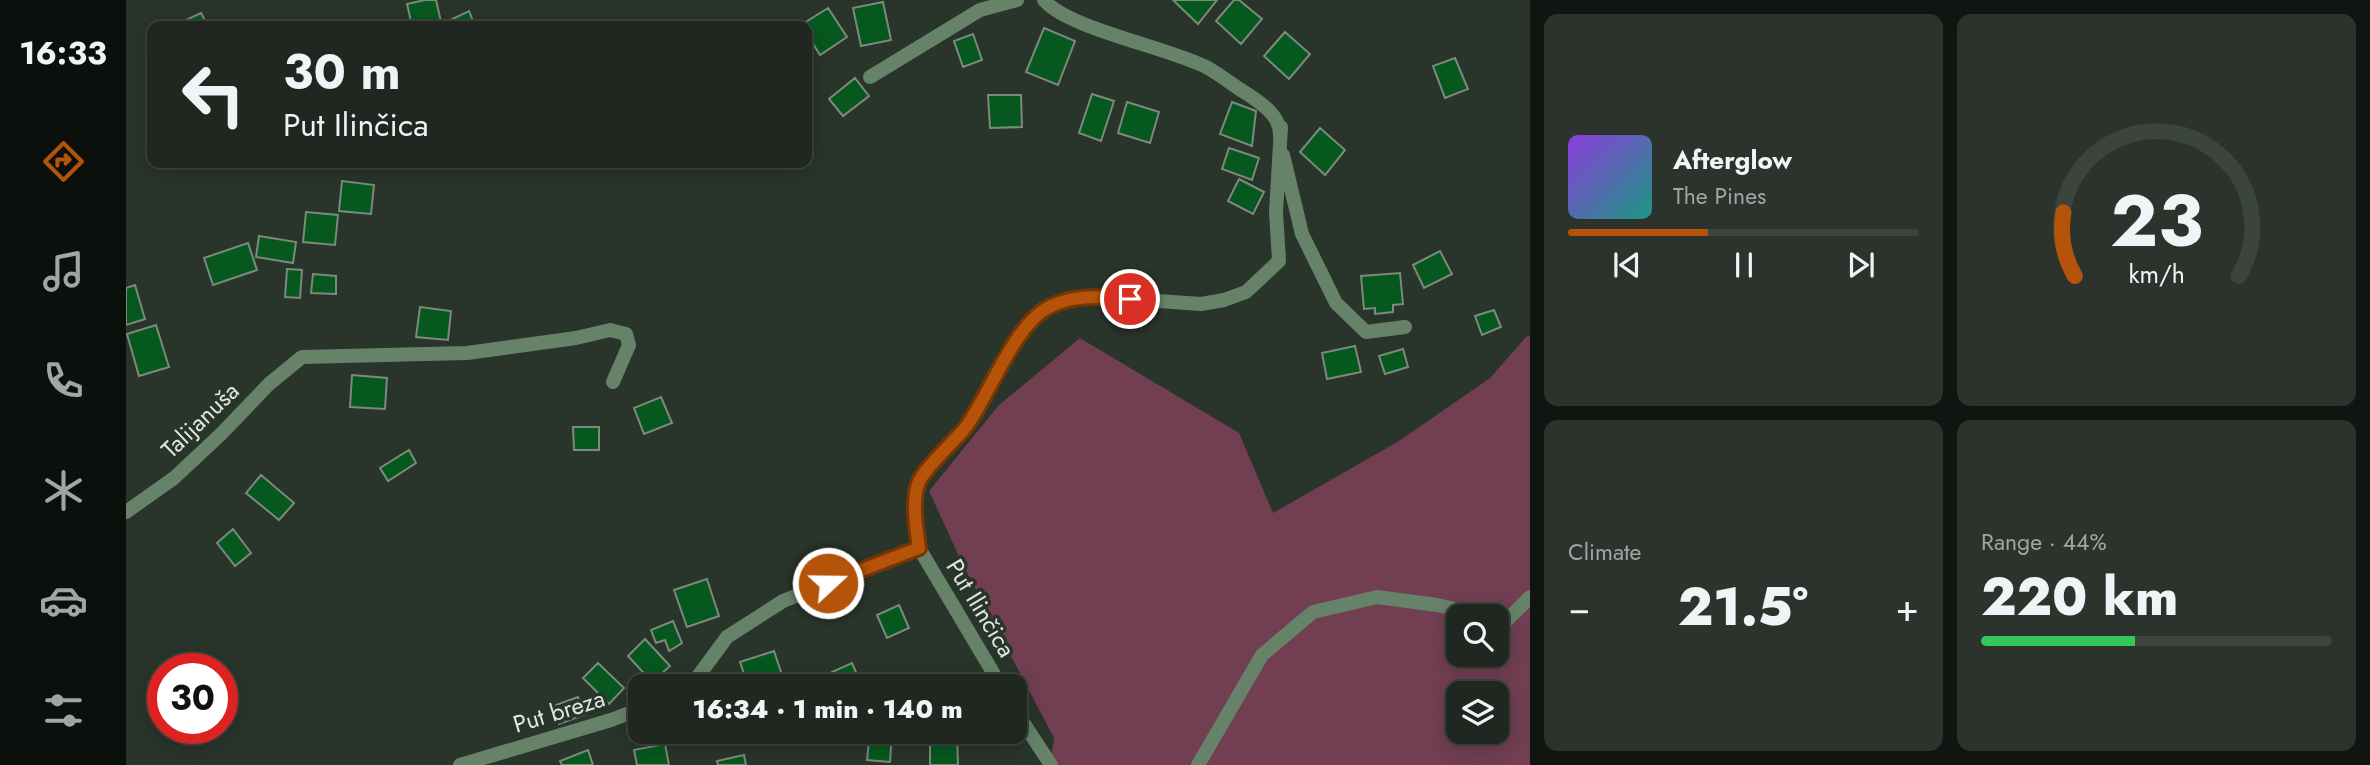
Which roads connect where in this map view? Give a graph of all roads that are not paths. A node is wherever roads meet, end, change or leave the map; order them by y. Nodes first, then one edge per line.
1 (1017, 0) edge
2 (1044, 0) edge
3 (870, 77) dead end
4 (1281, 127) junction
5 (1405, 327) dead end
6 (613, 382) dead end
7 (126, 512) edge
8 (919, 548) junction
9 (1530, 597) edge
10 (1446, 608) edge
11 (1509, 618) edge
12 (700, 674) edge
13 (994, 674) edge
14 (628, 714) edge
15 (1027, 738) edge
16 (493, 760) edge
17 (460, 765) edge
18 (1051, 765) edge
19 (1198, 765) edge

1 - 3 street
2 - 4 street
4 - 5 street
4 - 8 street, Put Ilinčica
6 - 7 street, Talijanuša
8 - 12 street
8 - 13 street, Put Ilinčica
9 - 11 street
10 - 19 street
14 - 16 street, Put breza
15 - 18 street
16 - 17 street, Put breza

